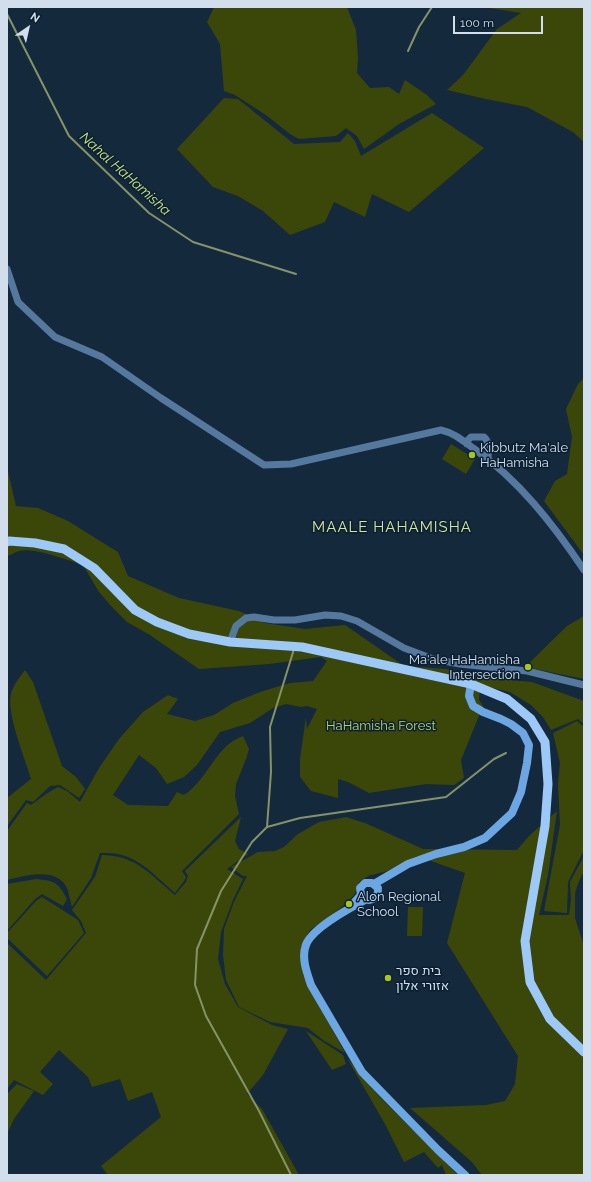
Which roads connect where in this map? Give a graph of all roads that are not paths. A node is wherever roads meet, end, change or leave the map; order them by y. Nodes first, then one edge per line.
1 (7, 269) edge
2 (467, 444) junction
3 (488, 458) junction
4 (7, 542) edge
5 (584, 570) edge
6 (230, 642) junction
7 (471, 684) junction
8 (584, 685) edge
9 (388, 875) junction
10 (374, 884) junction
11 (378, 891) junction
12 (363, 897) junction
13 (584, 1052) edge
14 (466, 1175) edge

1 - 2 street
2 - 3 street
2 - 3 street
3 - 5 street
4 - 6 main road
6 - 7 main road
6 - 8 street
7 - 9 main road
7 - 13 main road
9 - 10 main road
9 - 11 main road
10 - 11 main road
10 - 12 main road
11 - 12 main road
12 - 14 main road

